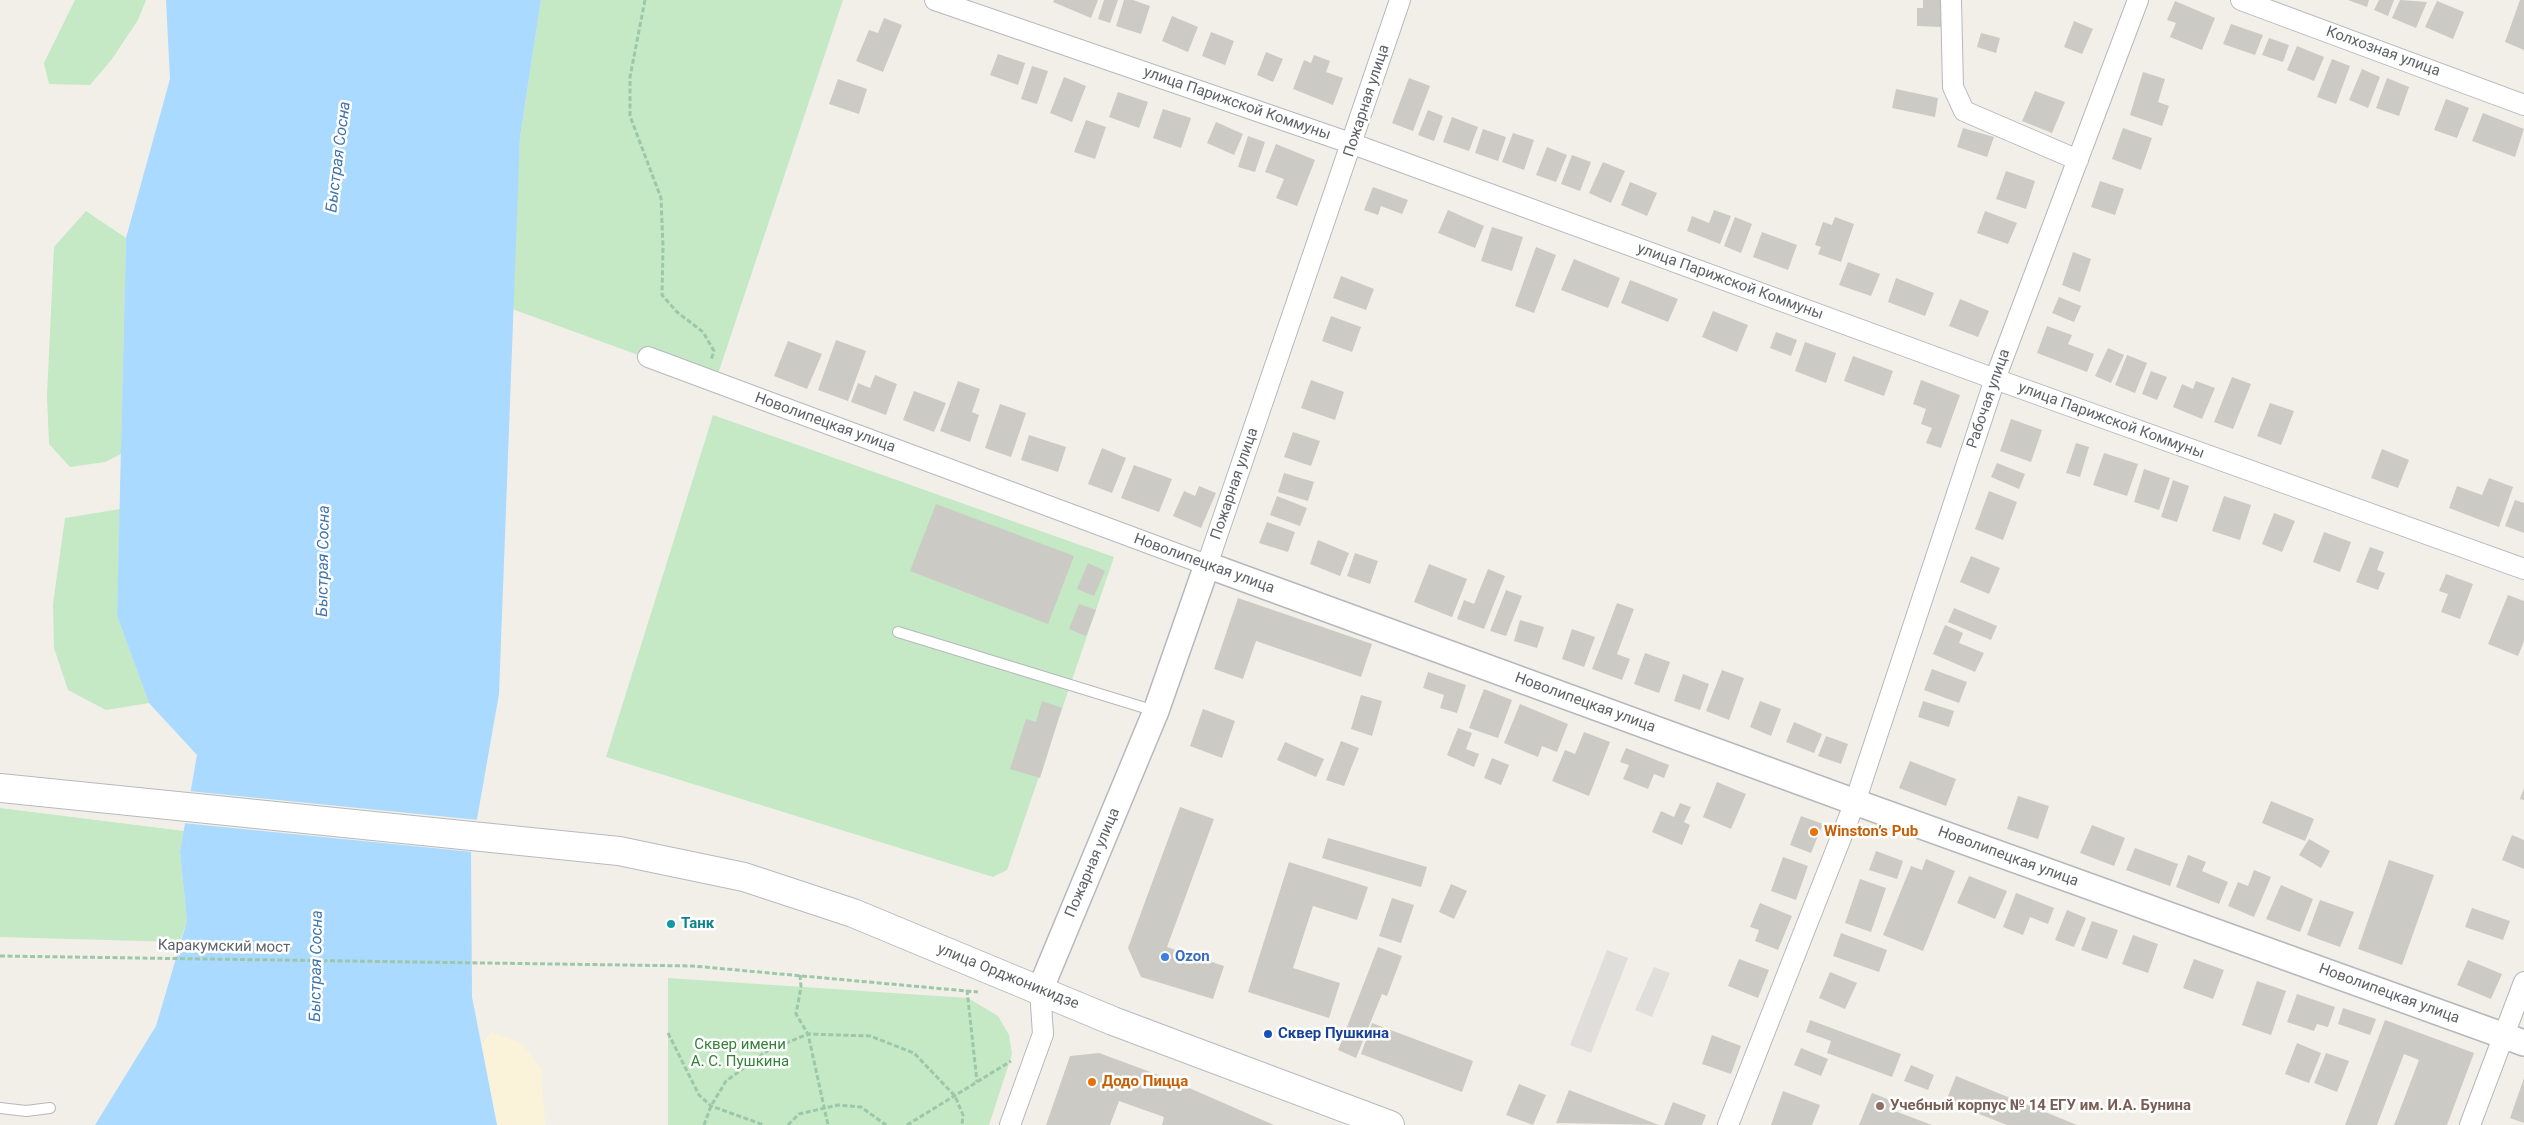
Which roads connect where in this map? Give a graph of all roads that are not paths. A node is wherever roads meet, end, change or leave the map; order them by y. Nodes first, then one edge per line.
1 (935, 0) edge
2 (1400, 0) edge
3 (1951, 0) edge
4 (2138, 0) edge
5 (2241, 0) edge
6 (2524, 105) edge
7 (1353, 144) junction
8 (2078, 160) junction
9 (648, 357) dead end
10 (1995, 379) junction
11 (1207, 565) junction
12 (2524, 569) edge
13 (898, 632) dead end
14 (1156, 712) junction
15 (0, 788) edge
16 (1855, 802) junction
17 (2524, 982) edge
18 (1040, 990) junction
19 (2514, 1039) edge
20 (0, 1108) edge
21 (50, 1108) dead end
22 (1010, 1125) edge
23 (1390, 1125) edge
24 (1728, 1125) edge
25 (2470, 1125) edge

1 - 7 street, улица Парижской Коммуны
2 - 7 street, Пожарная улица
3 - 8 street
4 - 8 street, Рабочая улица
5 - 6 street, Колхозная улица
7 - 10 street, улица Парижской Коммуны
7 - 11 street, Пожарная улица
8 - 10 street, Рабочая улица
9 - 11 street, Новолипецкая улица
10 - 12 street, улица Парижской Коммуны
10 - 16 street, Рабочая улица
11 - 14 street, Пожарная улица
11 - 16 street, Новолипецкая улица
13 - 14 lane
14 - 18 street, Пожарная улица
15 - 18 main road, улица Орджоникидзе
16 - 19 street, Новолипецкая улица
16 - 24 street, Рабочая улица
17 - 19 street
18 - 22 street
18 - 23 main road, улица Орджоникидзе
19 - 25 street
20 - 21 lane

